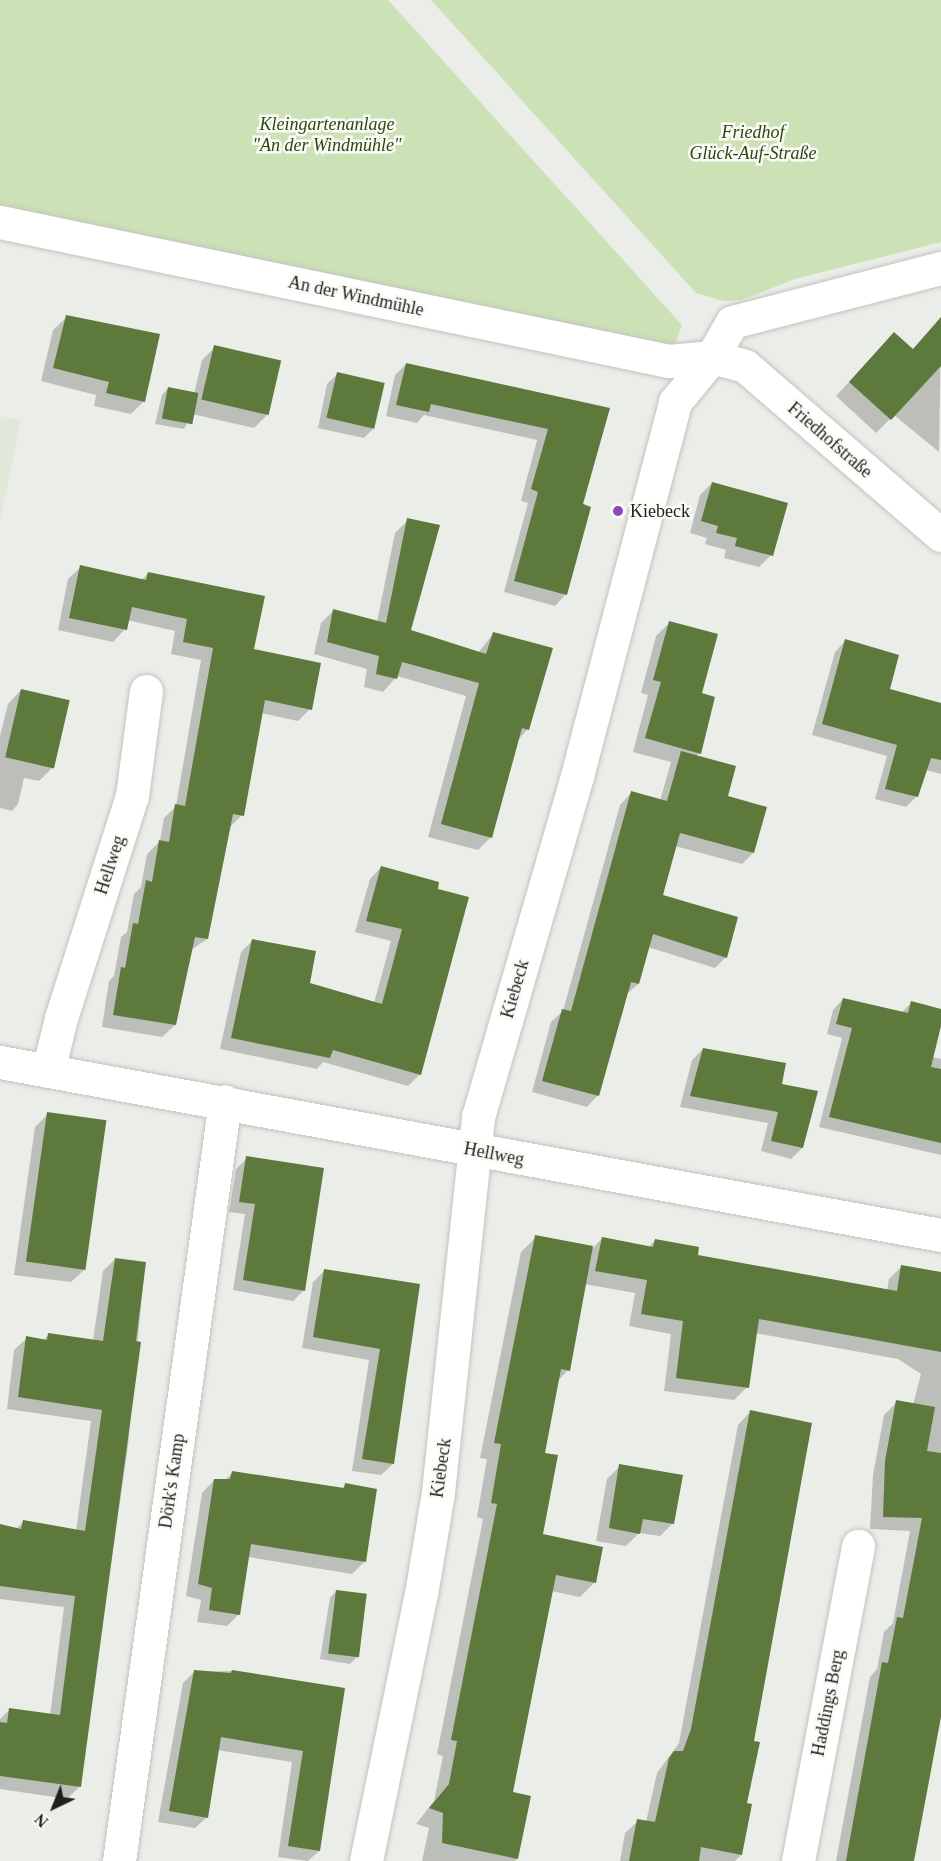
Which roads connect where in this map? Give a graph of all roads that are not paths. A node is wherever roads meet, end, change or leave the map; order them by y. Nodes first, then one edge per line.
1 (0, 222) edge
2 (941, 268) edge
3 (712, 357) junction
4 (941, 535) edge
5 (146, 691) dead end
6 (0, 1062) edge
7 (48, 1071) junction
8 (225, 1101) junction
9 (474, 1150) junction
10 (941, 1235) edge
11 (858, 1546) dead end
12 (119, 1861) edge
13 (366, 1861) edge
14 (798, 1861) edge

1 - 3 street, An der Windmühle
2 - 3 street, Kiebeck
3 - 4 street, Friedhofstraße
3 - 9 street, Kiebeck
5 - 7 street, Hellweg
6 - 7 street, Hellweg
7 - 8 street, Hellweg
8 - 9 street, Hellweg
8 - 12 street, Dörk's Kamp
9 - 10 street, Hellweg
9 - 13 street, Kiebeck
11 - 14 street, Haddings Berg

